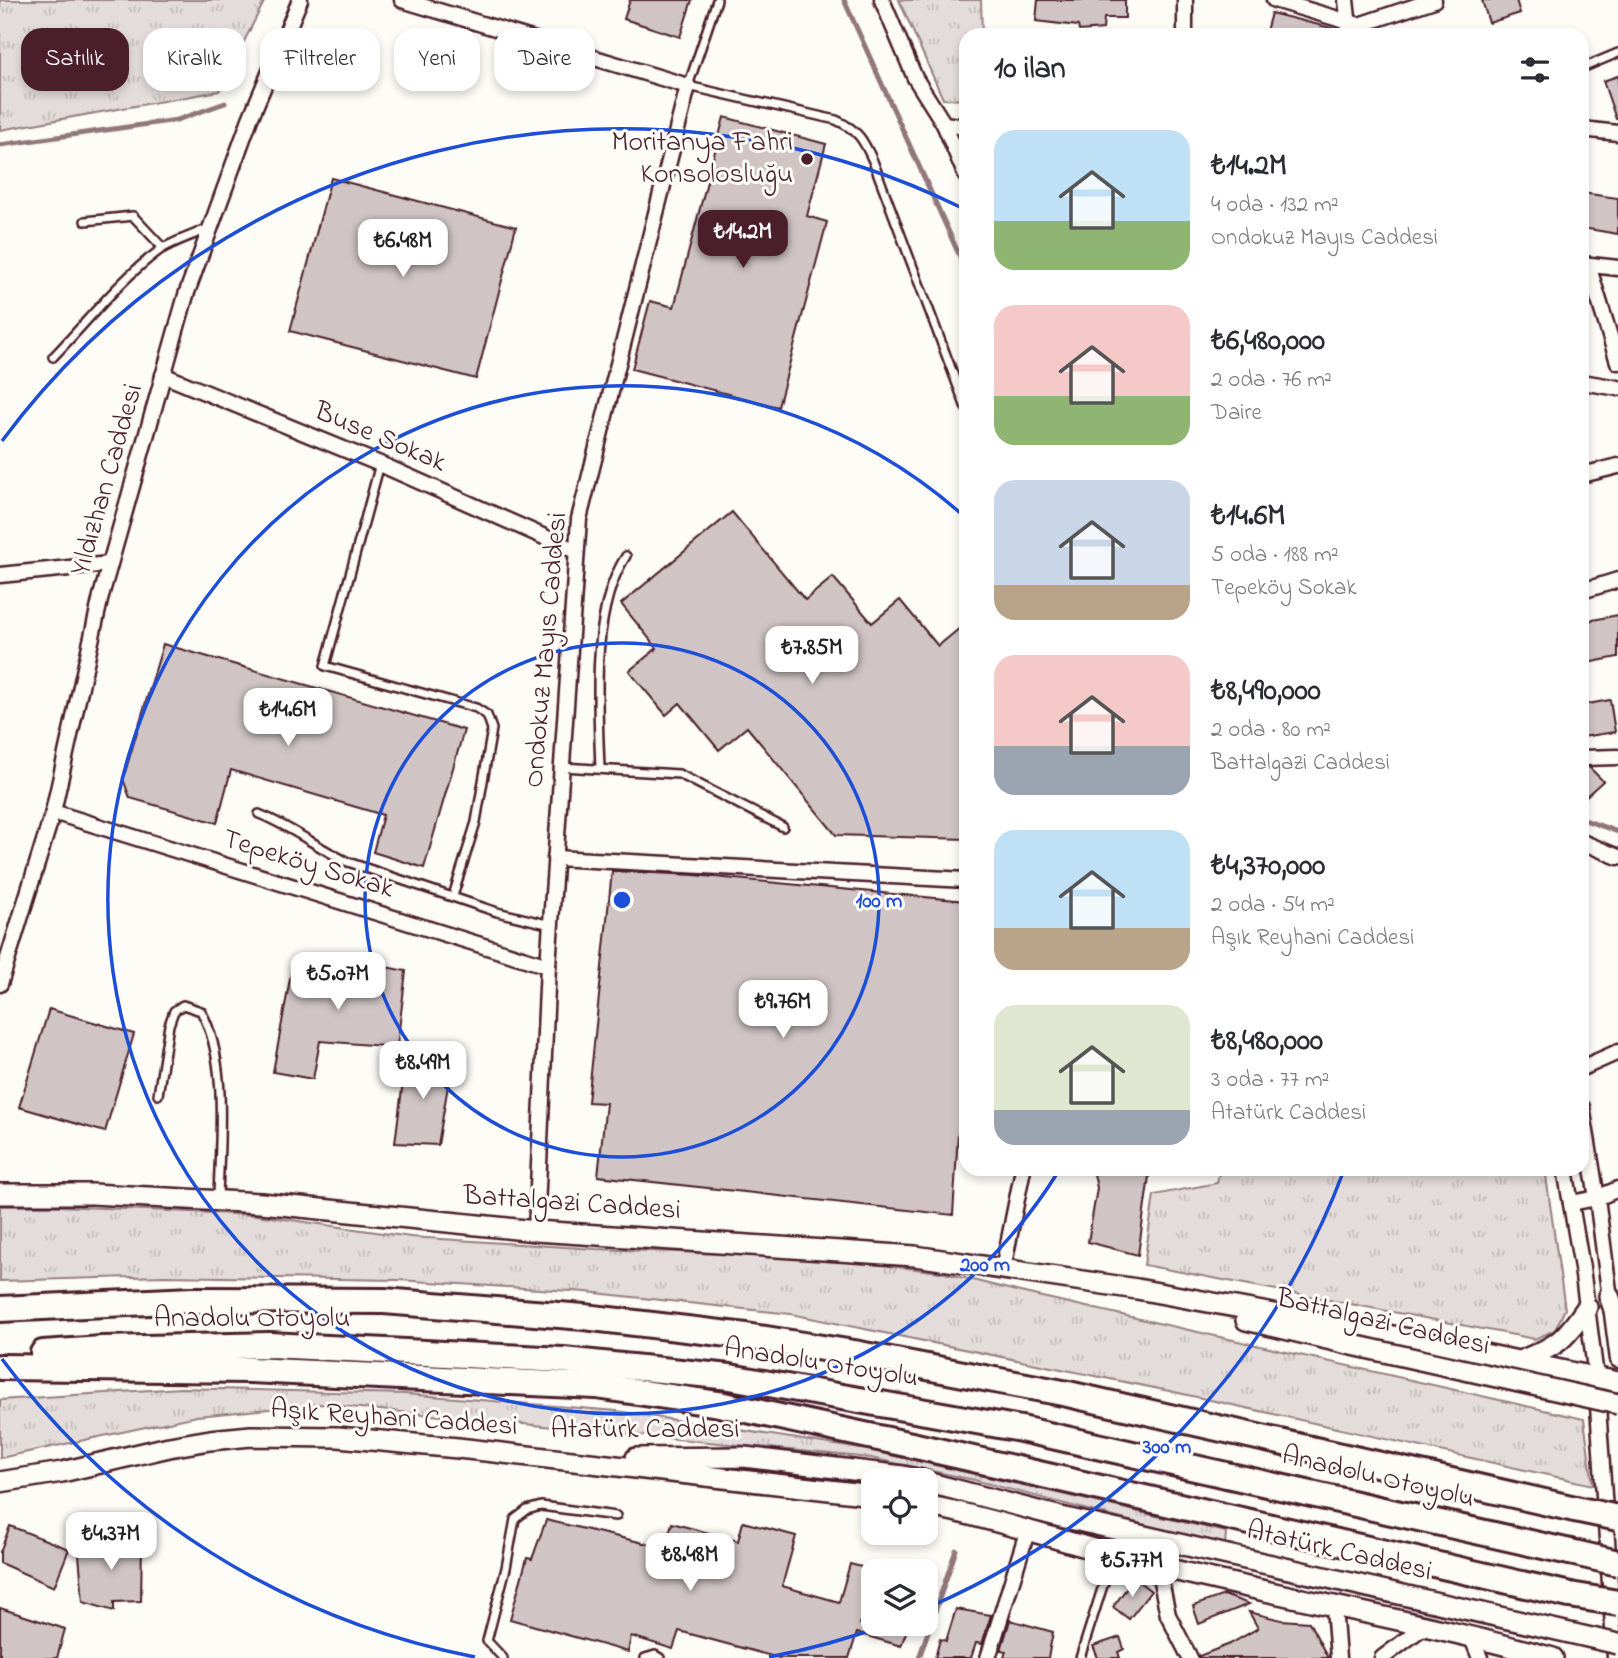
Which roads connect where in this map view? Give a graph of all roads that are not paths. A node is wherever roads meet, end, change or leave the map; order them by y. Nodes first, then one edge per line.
1 (300, 0) edge
2 (402, 0) edge
3 (717, 0) edge
4 (883, 0) edge
5 (1185, 0) edge
6 (1274, 0) edge
7 (1346, 0) edge
8 (1434, 0) edge
9 (1185, 28) edge
10 (1349, 28) edge
11 (1618, 53) edge
12 (1589, 65) edge
13 (688, 86) junction
14 (944, 124) junction
15 (959, 126) edge
16 (1589, 130) edge
17 (1618, 134) edge
18 (959, 159) edge
19 (85, 221) dead end
20 (211, 227) junction
21 (163, 248) junction
22 (1589, 264) edge
23 (1618, 268) edge
24 (1589, 276) edge
25 (53, 357) dead end
26 (1618, 362) edge
27 (163, 375) junction
28 (1589, 383) edge
29 (1618, 388) edge
30 (959, 389) edge
31 (380, 464) junction
32 (1618, 466) edge
33 (1589, 473) edge
34 (576, 551) junction
35 (626, 556) dead end
36 (109, 564) junction
37 (0, 575) edge
38 (1618, 580) edge
39 (1589, 589) edge
40 (1618, 757) edge
41 (1589, 758) edge
42 (561, 767) junction
43 (600, 769) junction
44 (53, 811) junction
45 (259, 814) dead end
46 (783, 827) dead end
47 (1589, 845) edge
48 (1618, 857) edge
49 (555, 858) junction
50 (959, 880) edge
51 (453, 896) junction
52 (551, 925) junction
53 (548, 966) junction
54 (0, 984) edge
55 (1618, 1052) edge
56 (1589, 1065) edge
57 (158, 1095) dead end
58 (1589, 1149) edge
59 (1022, 1176) edge
60 (1566, 1176) edge
61 (1618, 1189) edge
62 (3, 1193) edge
63 (1597, 1198) junction
64 (218, 1201) junction
65 (1571, 1203) junction
66 (536, 1231) junction
67 (1003, 1269) junction
68 (1137, 1289) junction
69 (1609, 1296) junction
70 (1587, 1307) junction
71 (0, 1309) edge
72 (1618, 1320) edge
73 (0, 1356) edge
74 (1618, 1360) edge
75 (1520, 1361) junction
76 (0, 1367) edge
77 (1596, 1377) junction
78 (1618, 1381) edge
79 (1618, 1404) edge
80 (537, 1458) junction
81 (861, 1471) edge
82 (0, 1482) edge
83 (938, 1485) edge
84 (861, 1494) edge
85 (938, 1508) edge
86 (616, 1516) dead end
87 (1618, 1518) edge
88 (1028, 1529) junction
89 (1113, 1554) junction
90 (1618, 1563) edge
91 (1158, 1567) junction
92 (1618, 1603) edge
93 (1334, 1606) junction
94 (1426, 1625) junction
95 (1471, 1636) junction
96 (1618, 1644) edge
97 (503, 1658) edge
98 (645, 1658) edge
99 (660, 1658) edge
100 (988, 1658) edge
101 (1080, 1658) edge
102 (1190, 1658) edge
103 (1338, 1658) edge
104 (1382, 1658) edge
105 (1480, 1658) edge
106 (1553, 1658) edge
107 (1615, 1658) edge

1 - 20 street, Yıldızhan Caddesi
2 - 13 street
3 - 13 lane
4 - 14 street
5 - 9 street
6 - 10 street
7 - 10 street
8 - 10 street
11 - 12 lane
13 - 30 lane
13 - 34 street, Ondokuz Mayıs Caddesi
14 - 15 street
14 - 18 street
16 - 17 street
19 - 21 lane
20 - 21 lane
20 - 27 street, Yıldızhan Caddesi
21 - 25 lane
22 - 23 street
24 - 26 street
27 - 31 street, Buse Sokak
27 - 36 street, Yıldızhan Caddesi
28 - 29 street
31 - 34 street, Buse Sokak
31 - 51 lane
32 - 33 street
34 - 42 street, Ondokuz Mayıs Caddesi
35 - 43 lane
36 - 37 street
36 - 44 street, Yıldızhan Caddesi
38 - 39 street
40 - 41 street
42 - 43 lane
42 - 49 street, Ondokuz Mayıs Caddesi
43 - 46 lane
44 - 53 street, Tepeköy Sokak
44 - 54 street, Yıldızhan Caddesi
45 - 51 lane
47 - 48 street
49 - 50 street
49 - 52 street, Ondokuz Mayıs Caddesi
51 - 52 lane
52 - 53 street, Ondokuz Mayıs Caddesi
53 - 66 street, Ondokuz Mayıs Caddesi
55 - 56 street
57 - 64 lane
58 - 63 street
59 - 67 street
60 - 65 street
61 - 63 street
62 - 64 main road, Battalgazi Caddesi
63 - 65 street
63 - 69 street
64 - 66 main road, Battalgazi Caddesi
65 - 70 street
66 - 67 main road, Battalgazi Caddesi
67 - 68 main road, Battalgazi Caddesi
68 - 75 main road, Battalgazi Caddesi
68 - 79 main road, Battalgazi Caddesi, bridge
69 - 72 main road
69 - 74 street
70 - 75 main road
70 - 77 street
71 - 87 highway, Anadolu Otoyolu, bridge
73 - 90 highway, Anadolu Otoyolu, bridge
75 - 77 main road, Battalgazi Caddesi
76 - 92 highway, bridge
77 - 78 main road, Battalgazi Caddesi
77 - 107 street
80 - 81 main road, Atatürk Caddesi
80 - 82 main road, Aşık Reyhani Caddesi
80 - 84 main road, Atatürk Caddesi
83 - 96 main road, Atatürk Caddesi, bridge
85 - 88 main road, Atatürk Caddesi
86 - 97 lane
88 - 89 main road, Atatürk Caddesi
88 - 100 street
89 - 91 main road, Atatürk Caddesi
89 - 101 lane
91 - 93 main road, Atatürk Caddesi
91 - 102 street
93 - 94 main road, Atatürk Caddesi
93 - 103 street
94 - 95 main road, Atatürk Caddesi
94 - 104 street
95 - 105 street
95 - 106 main road, Atatürk Caddesi
98 - 99 lane

